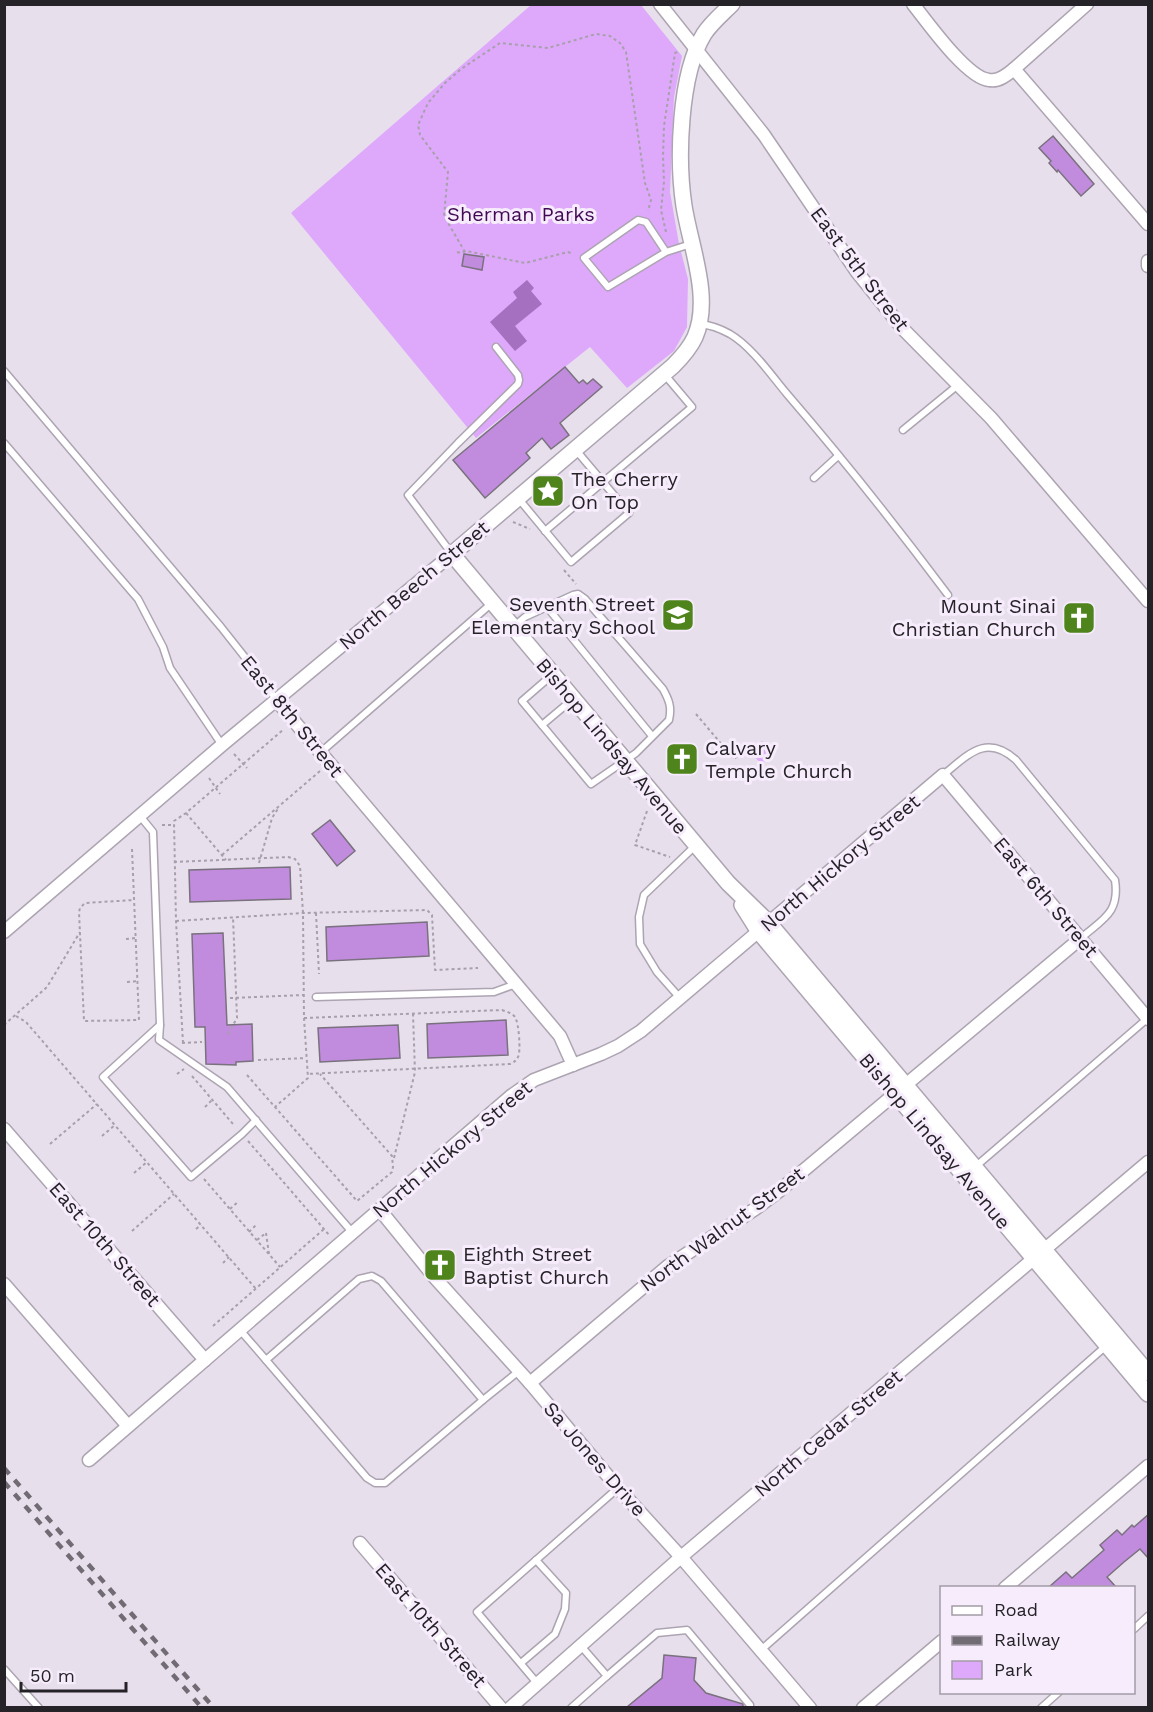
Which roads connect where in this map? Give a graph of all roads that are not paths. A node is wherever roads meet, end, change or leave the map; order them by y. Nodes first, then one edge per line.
1 (660, 4) edge
2 (732, 4) edge
3 (912, 4) edge
4 (1087, 4) edge
5 (696, 48) junction
6 (1014, 69) junction
7 (1149, 224) edge
8 (692, 244) junction
9 (666, 252) junction
10 (699, 324) junction
11 (496, 347) dead end
12 (4, 372) edge
13 (664, 374) junction
14 (958, 385) junction
15 (903, 430) dead end
16 (4, 443) edge
17 (575, 449) junction
18 (838, 456) junction
19 (814, 478) dead end
20 (603, 482) junction
21 (517, 498) junction
22 (545, 531) junction
23 (452, 554) junction
24 (948, 595) dead end
25 (1149, 601) edge
26 (492, 603) junction
27 (547, 607) junction
28 (512, 627) junction
29 (553, 675) junction
30 (573, 699) junction
31 (277, 701) junction
32 (542, 725) junction
33 (652, 736) junction
34 (222, 746) junction
35 (320, 753) junction
36 (625, 761) junction
37 (943, 775) junction
38 (140, 816) junction
39 (696, 846) junction
40 (764, 927) junction
41 (4, 932) edge
42 (1081, 938) junction
43 (517, 984) junction
44 (316, 998) dead end
45 (680, 998) junction
46 (1148, 1019) edge
47 (160, 1025) junction
48 (573, 1065) junction
49 (900, 1089) junction
50 (256, 1120) junction
51 (4, 1129) edge
52 (1149, 1162) edge
53 (974, 1168) junction
54 (380, 1210) junction
55 (352, 1232) junction
56 (1039, 1254) junction
57 (4, 1284) edge
58 (240, 1330) junction
59 (1106, 1346) junction
60 (205, 1360) junction
61 (266, 1360) junction
62 (519, 1371) junction
63 (1149, 1373) edge
64 (530, 1383) junction
65 (1149, 1394) edge
66 (483, 1400) junction
67 (128, 1426) junction
68 (89, 1460) dead end
69 (1149, 1466) edge
70 (618, 1488) junction
71 (360, 1543) dead end
72 (681, 1557) junction
73 (536, 1560) junction
74 (1006, 1586) edge
75 (1149, 1616) edge
76 (1135, 1628) edge
77 (940, 1643) edge
78 (580, 1646) junction
79 (761, 1650) junction
80 (521, 1664) junction
81 (4, 1669) edge
82 (607, 1676) junction
83 (538, 1683) junction
84 (1057, 1694) edge
85 (39, 1707) edge
86 (501, 1707) edge
87 (510, 1707) edge
88 (571, 1707) edge
89 (750, 1707) edge
90 (810, 1707) edge
91 (863, 1707) edge
92 (1041, 1707) edge

1 - 5 street, East 5th Street
2 - 5 street
3 - 6 street
4 - 6 street
5 - 8 street, North Beech Street
5 - 14 street, East 5th Street
6 - 7 street
8 - 9 lane
8 - 10 street, North Beech Street
9 - 9 lane
10 - 13 street, North Beech Street
10 - 18 lane
11 - 23 lane
12 - 31 lane, East 8th Street
13 - 17 street, North Beech Street
13 - 20 lane
14 - 15 lane
14 - 25 street, East 5th Street
16 - 34 lane
17 - 20 lane
17 - 21 street, North Beech Street
18 - 19 lane
18 - 24 lane
20 - 22 lane
20 - 22 lane
21 - 22 lane
21 - 23 street, North Beech Street
23 - 26 street, Bishop Lindsay Avenue
23 - 31 street, North Beech Street
26 - 28 street, Bishop Lindsay Avenue
26 - 35 lane
27 - 28 lane
27 - 33 lane
27 - 33 lane
28 - 29 street, Bishop Lindsay Avenue
29 - 30 street, Bishop Lindsay Avenue
29 - 32 lane
30 - 32 lane
30 - 36 street, Bishop Lindsay Avenue
31 - 34 street, North Beech Street
31 - 35 street, East 8th Street
32 - 36 lane
33 - 36 lane
34 - 38 street, North Beech Street
35 - 43 street, East 8th Street
36 - 39 street, Bishop Lindsay Avenue
37 - 40 street, North Hickory Street
37 - 42 street, East 6th Street
37 - 42 lane
38 - 41 street, North Beech Street
38 - 47 lane
39 - 40 street, Bishop Lindsay Avenue
39 - 45 lane
40 - 45 street, North Hickory Street
40 - 49 street, Bishop Lindsay Avenue
42 - 46 street, East 6th Street
42 - 49 street, North Walnut Street
43 - 44 lane
43 - 48 street, East 8th Street
45 - 48 street, North Hickory Street
46 - 53 lane
47 - 50 lane
47 - 50 lane
48 - 54 street, North Hickory Street
49 - 53 street, Bishop Lindsay Avenue
49 - 56 street, Bishop Lindsay Avenue
49 - 64 street, North Walnut Street
50 - 55 lane
51 - 60 street, East 10th Street
52 - 56 street, North Cedar Street
53 - 56 street, Bishop Lindsay Avenue
54 - 55 street, North Hickory Street
54 - 62 street, Sa Jones Drive
55 - 58 street, North Hickory Street
56 - 59 street, Bishop Lindsay Avenue
56 - 63 street, Bishop Lindsay Avenue
56 - 72 street, North Cedar Street
57 - 67 street
58 - 60 street, North Hickory Street
58 - 61 lane
59 - 65 street, Bishop Lindsay Avenue
59 - 79 lane
60 - 67 street, North Hickory Street
61 - 66 lane
61 - 66 lane
62 - 64 street, Sa Jones Drive
62 - 66 lane
64 - 70 street, Sa Jones Drive
67 - 68 street, North Hickory Street
69 - 74 street
70 - 72 street, Sa Jones Drive
70 - 73 lane
71 - 86 street, East 10th Street
72 - 78 street, North Cedar Street
72 - 79 street, Sa Jones Drive
73 - 80 lane
73 - 80 lane
75 - 76 lane
77 - 91 street
78 - 82 lane
78 - 83 street, North Cedar Street
79 - 90 street, Sa Jones Drive
80 - 83 lane
81 - 85 lane
82 - 88 lane
82 - 89 lane
83 - 87 street, North Cedar Street
84 - 92 lane

